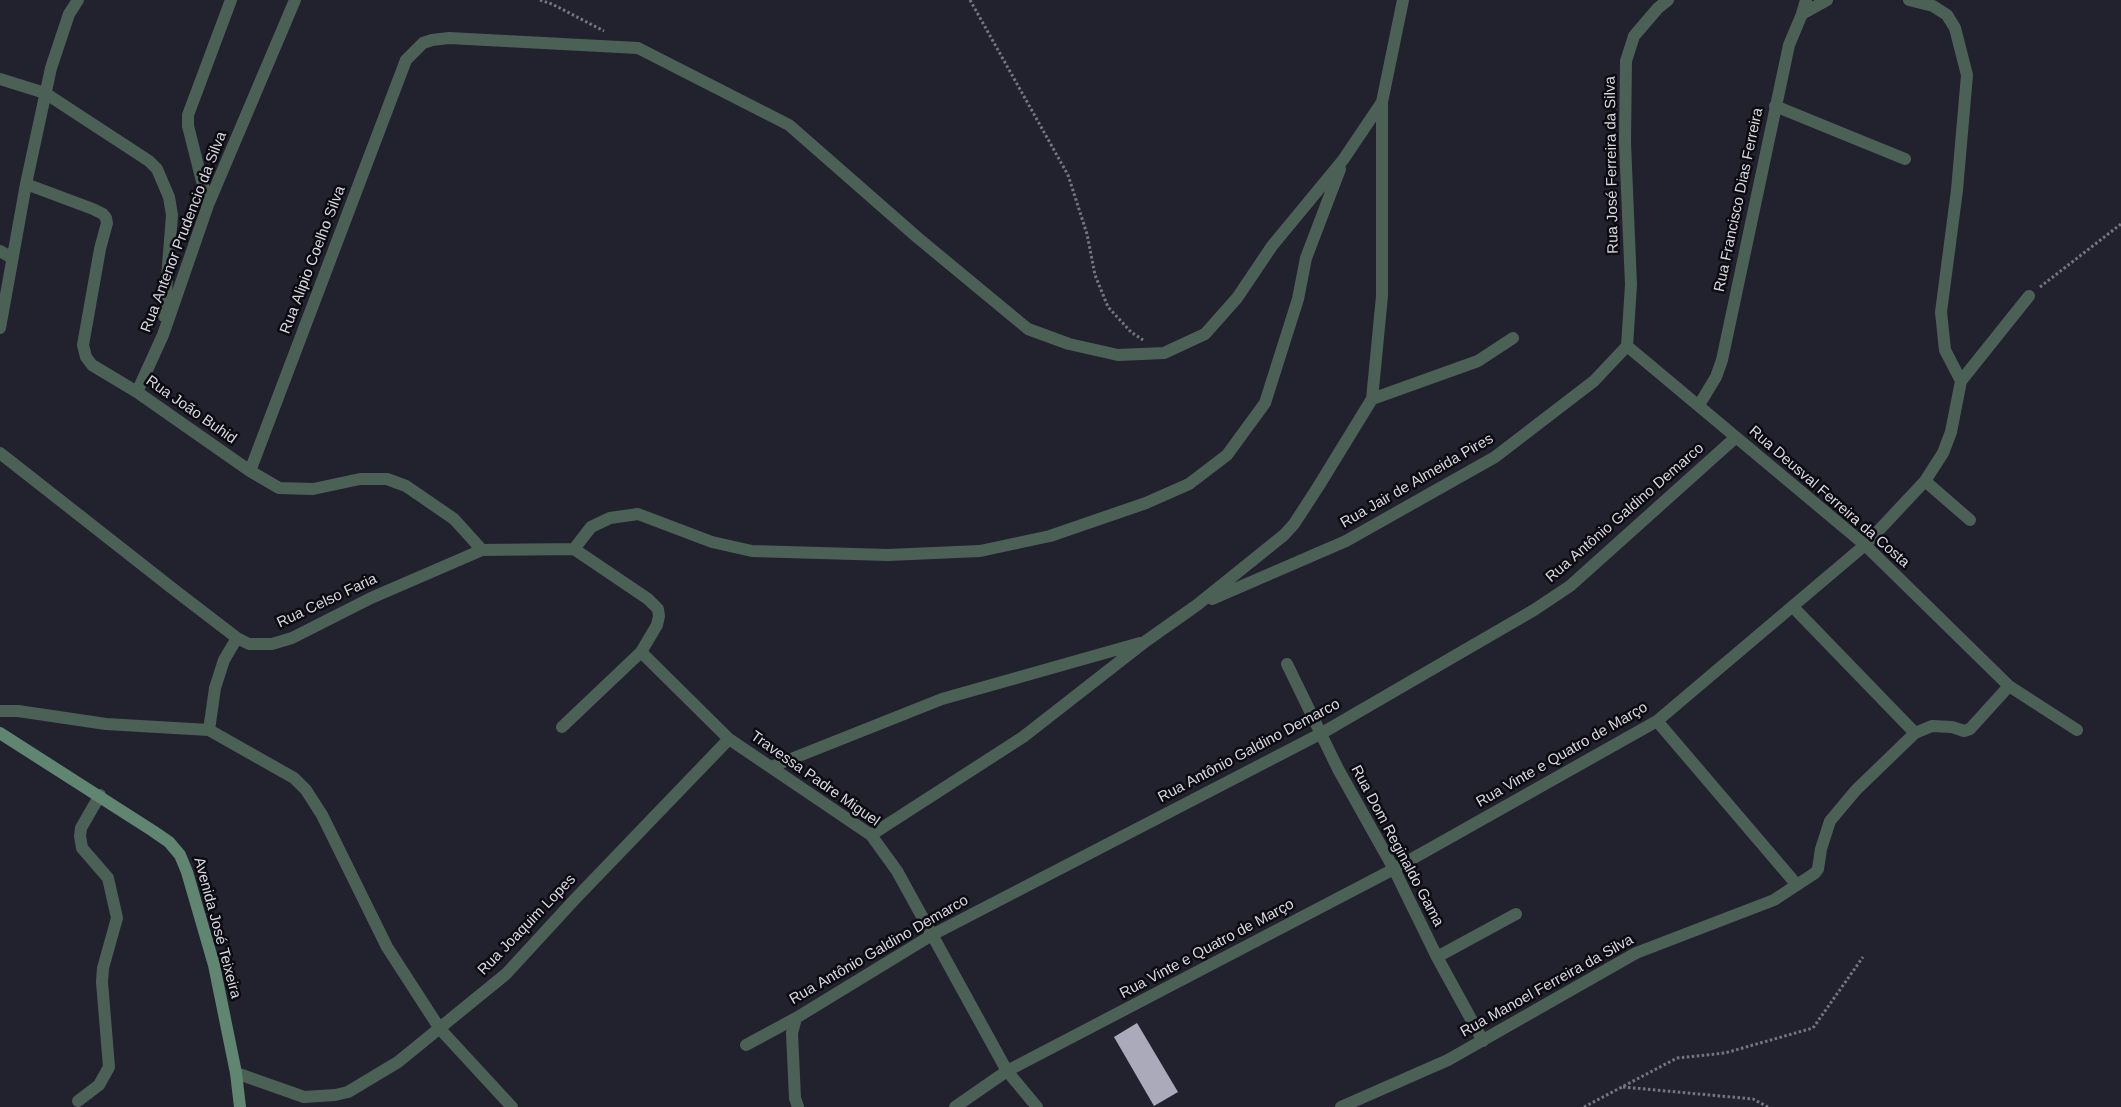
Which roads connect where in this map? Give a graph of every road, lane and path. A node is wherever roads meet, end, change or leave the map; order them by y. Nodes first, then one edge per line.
1 (78, 0) edge
2 (231, 0) edge
3 (295, 0) edge
4 (540, 0) edge
5 (970, 0) edge
6 (1403, 0) edge
7 (1668, 0) edge
8 (1806, 0) edge
9 (1827, 0) edge
10 (1910, 0) edge
11 (1802, 14) junction
12 (612, 35) dead end
13 (0, 79) edge
14 (46, 93) junction
15 (1382, 102) junction
16 (1775, 106) junction
17 (1905, 158) dead end
18 (1343, 160) junction
19 (26, 184) junction
20 (208, 205) junction
21 (2121, 224) edge
22 (0, 251) edge
23 (12, 258) junction
24 (2029, 296) joint
25 (0, 328) edge
26 (163, 336) junction
27 (1513, 338) dead end
28 (1627, 346) junction
29 (1164, 353) junction
30 (1961, 381) junction
31 (137, 392) junction
32 (1372, 399) junction
33 (1699, 405) junction
34 (1735, 438) junction
35 (0, 452) edge
36 (250, 471) junction
37 (1925, 481) junction
38 (1970, 520) dead end
39 (1865, 546) junction
40 (574, 549) junction
41 (482, 550) junction
42 (1197, 605) junction
43 (1793, 607) junction
44 (236, 638) junction
45 (1146, 641) junction
46 (641, 652) junction
47 (1287, 664) dead end
48 (2009, 686) junction
49 (0, 711) edge
50 (1657, 722) junction
51 (562, 727) dead end
52 (209, 730) junction
53 (2077, 730) dead end
54 (0, 733) edge
55 (1322, 733) junction
56 (1915, 734) junction
57 (729, 739) junction
58 (771, 768) junction
59 (100, 795) junction
60 (871, 835) junction
61 (1394, 870) junction
62 (1797, 885) junction
63 (1516, 914) dead end
64 (932, 935) junction
65 (1437, 957) junction
66 (1863, 957) dead end
67 (796, 1018) junction
68 (440, 1030) junction
69 (1483, 1041) junction
70 (746, 1045) dead end
71 (1007, 1071) junction
72 (236, 1073) junction
73 (1622, 1087) junction
74 (78, 1101) dead end
75 (240, 1107) edge
76 (512, 1107) edge
77 (798, 1107) edge
78 (955, 1107) edge
79 (1037, 1107) edge
80 (1341, 1107) edge
81 (1584, 1107) edge
82 (1768, 1107) edge

1 - 14 street
2 - 20 street
3 - 20 street, Rua Antenor Prudencio da Silva
4 - 12 path
5 - 29 path
6 - 15 street
7 - 28 street, Rua José Ferreira da Silva
8 - 11 street, Rua Francisco Dias Ferreira
9 - 11 street
10 - 30 street
11 - 16 street, Rua Francisco Dias Ferreira
13 - 14 street
14 - 19 street
14 - 26 street
15 - 18 street
15 - 32 street
16 - 17 street
16 - 33 street, Rua Francisco Dias Ferreira
18 - 29 street
18 - 40 street
19 - 23 street
19 - 31 street, Rua João Buhid
20 - 26 street, Rua Antenor Prudencio da Silva
21 - 24 path
22 - 23 street
23 - 25 street
24 - 30 street, Rua Vinte e Quatro de Março
26 - 31 street, Rua Antenor Prudencio da Silva
27 - 32 street
28 - 33 street, Rua Deusval Ferreira da Costa
28 - 42 street, Rua Jair de Almeida Pires
29 - 36 street, Rua Alipio Coelho Silva
30 - 37 street, Rua Vinte e Quatro de Março
31 - 36 street, Rua João Buhid
32 - 42 street
33 - 34 street, Rua Deusval Ferreira da Costa
34 - 39 street, Rua Deusval Ferreira da Costa
34 - 55 street, Rua Antônio Galdino Demarco
35 - 44 street, Rua Celso Faria
36 - 41 street, Rua João Buhid
37 - 38 street
37 - 39 street, Rua Vinte e Quatro de Março
39 - 43 street, Rua Vinte e Quatro de Março
39 - 48 street, Rua Deusval Ferreira da Costa
40 - 41 street, Rua Celso Faria
40 - 46 street
41 - 44 street, Rua Celso Faria
42 - 45 street
43 - 50 street, Rua Vinte e Quatro de Março
43 - 56 street
44 - 52 street
45 - 58 street
45 - 60 street
46 - 51 street
46 - 57 street, Travessa Padre Miguel
47 - 55 street, Rua Dom Reginaldo Gama
48 - 53 street, Rua Deusval Ferreira da Costa
48 - 56 street, Rua Manoel Ferreira da Silva
49 - 52 street
50 - 61 street, Rua Vinte e Quatro de Março
50 - 62 street
52 - 68 street
54 - 59 main road, Avenida José Teixeira
55 - 61 street, Rua Dom Reginaldo Gama
55 - 64 street, Rua Antônio Galdino Demarco
56 - 62 street, Rua Manoel Ferreira da Silva
57 - 58 street, Travessa Padre Miguel
57 - 68 street, Rua Joaquim Lopes
58 - 60 street, Travessa Padre Miguel
59 - 72 main road, Avenida José Teixeira
59 - 74 street
60 - 64 street, Travessa Padre Miguel
61 - 65 street, Rua Dom Reginaldo Gama
61 - 71 street, Rua Vinte e Quatro de Março
62 - 69 street, Rua Manoel Ferreira da Silva
63 - 65 street
64 - 67 street, Rua Antônio Galdino Demarco
64 - 71 street, Travessa Padre Miguel
65 - 69 street, Rua Dom Reginaldo Gama
66 - 73 path
67 - 70 street, Rua Antônio Galdino Demarco
67 - 77 street
68 - 72 street, Rua Joaquim Lopes
68 - 76 street
69 - 80 street, Rua Manoel Ferreira da Silva
71 - 78 street, Rua Vinte e Quatro de Março
71 - 79 street, Travessa Padre Miguel
72 - 75 main road, Avenida José Teixeira
73 - 81 path
73 - 82 path

